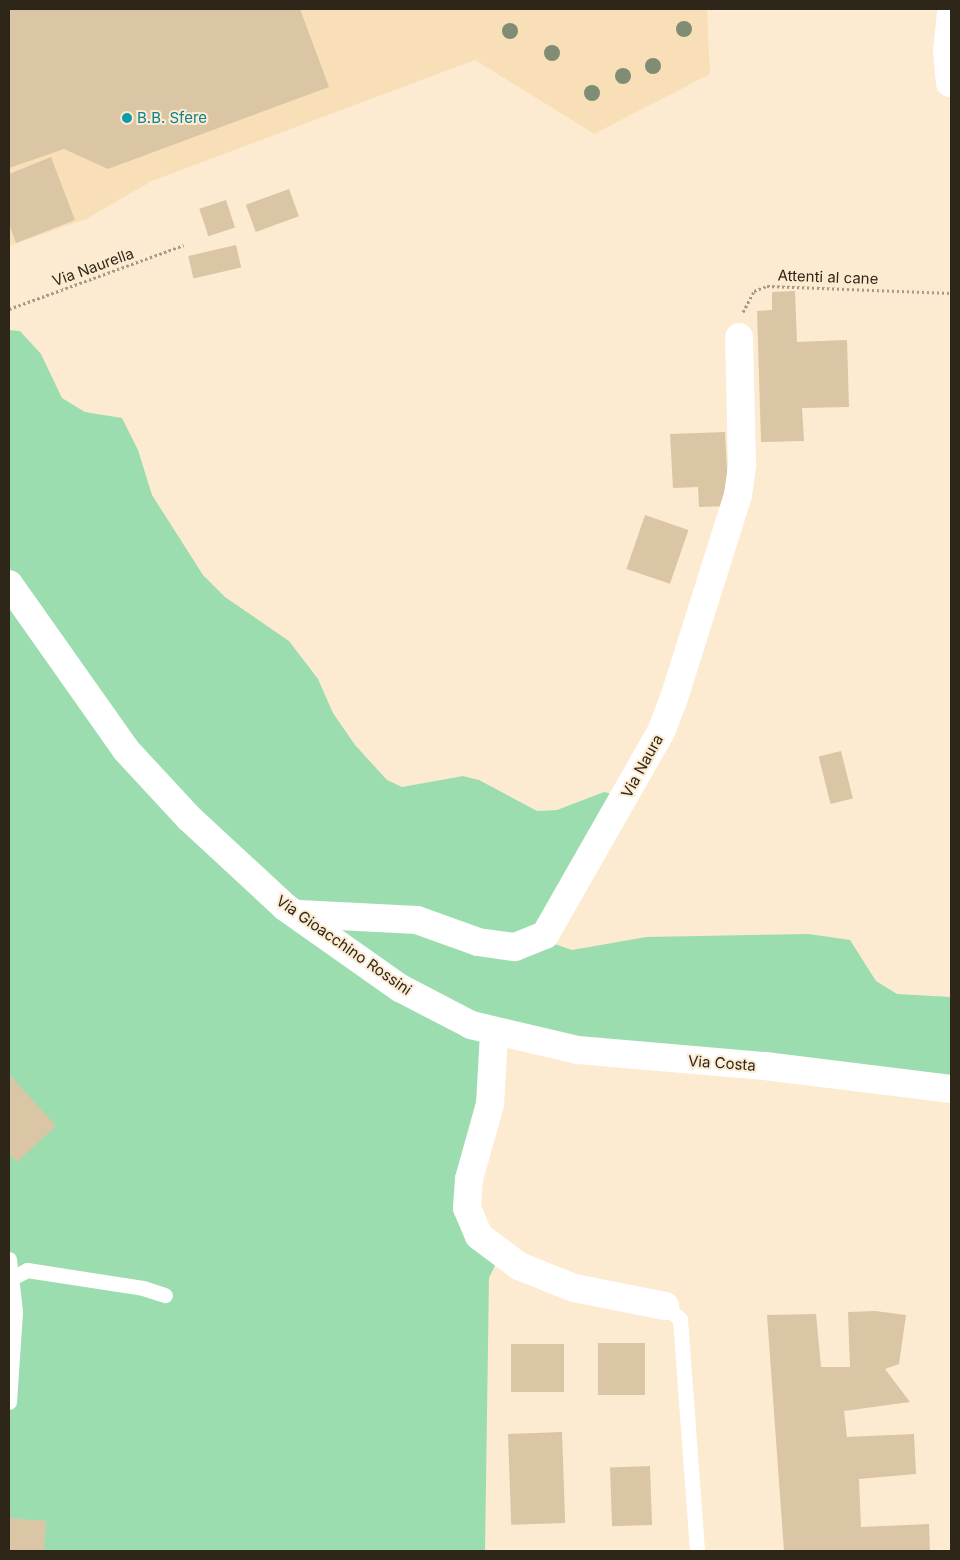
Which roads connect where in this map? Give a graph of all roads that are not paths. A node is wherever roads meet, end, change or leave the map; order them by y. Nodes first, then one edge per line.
1 (951, 15) edge
2 (950, 83) edge
3 (739, 338) road end
4 (9, 584) edge
5 (300, 914) junction
6 (494, 1033) junction
7 (951, 1089) edge
8 (9, 1259) edge
9 (12, 1278) junction
10 (164, 1295) dead end
11 (665, 1306) joint
12 (9, 1402) edge
13 (697, 1551) edge

1 - 2 street
3 - 5 street, Via Naura
4 - 5 street, Via Gioacchino Rossini
5 - 6 street, Via Gioacchino Rossini
6 - 7 street, Via Costa
6 - 11 street
8 - 9 lane
9 - 10 lane
9 - 12 lane
11 - 13 lane

